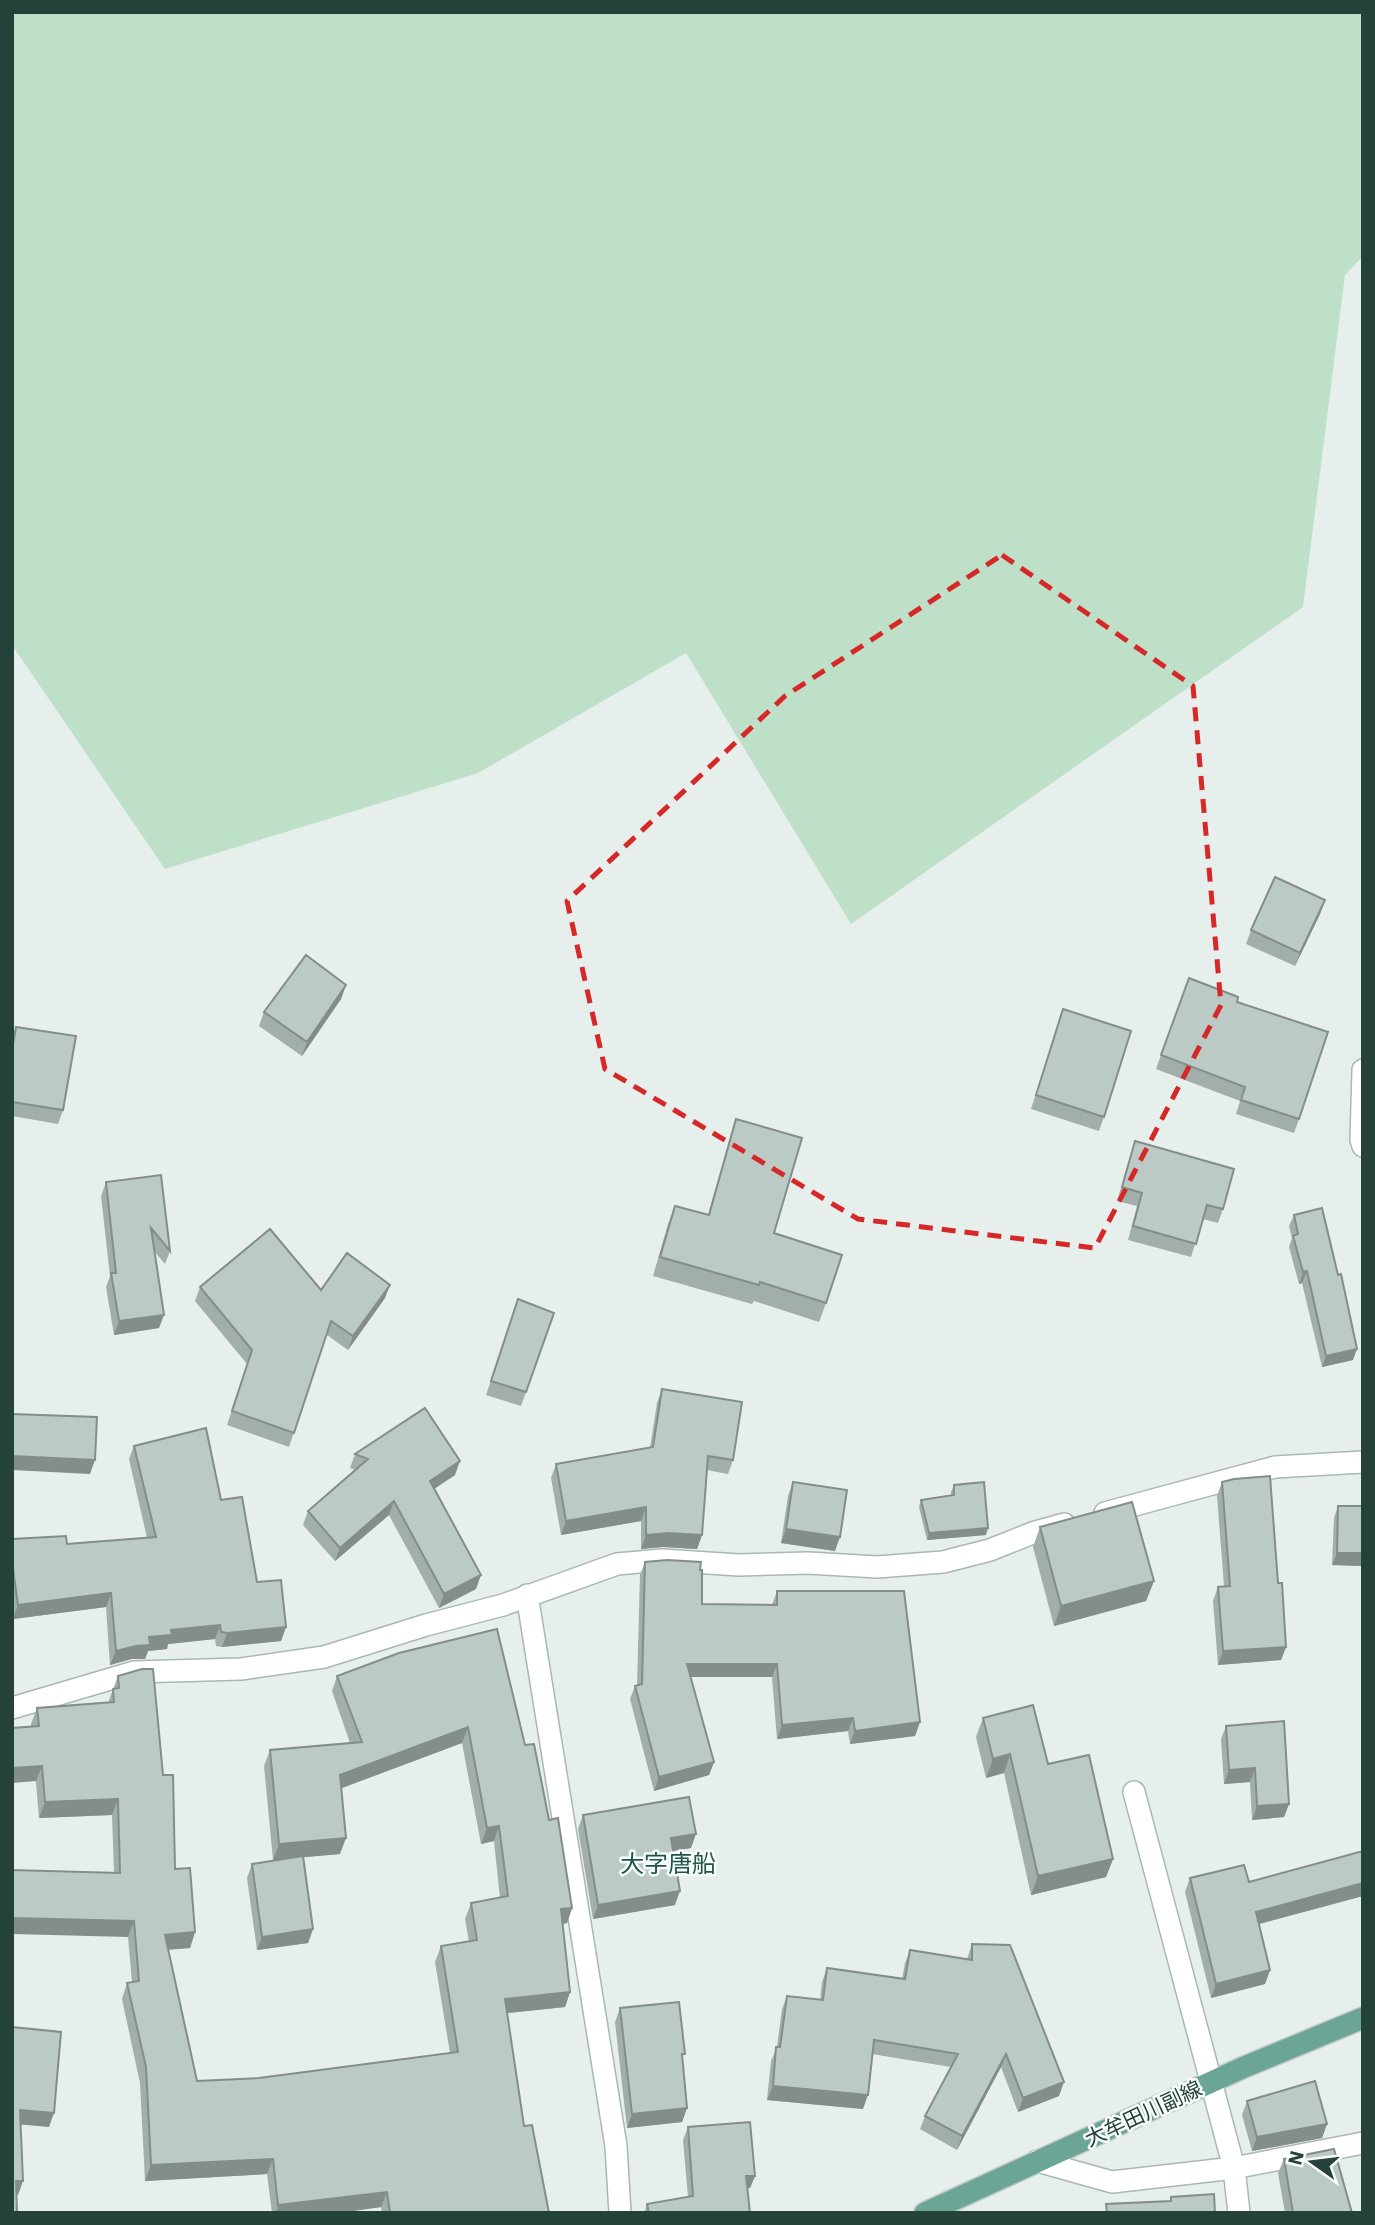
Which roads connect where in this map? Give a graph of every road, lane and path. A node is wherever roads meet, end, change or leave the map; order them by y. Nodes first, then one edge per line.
1 (1363, 1070) edge
2 (1363, 1146) edge
3 (1363, 1462) edge
4 (527, 1595) junction
5 (12, 1708) edge
6 (1134, 1792) dead end
7 (1363, 2018) edge
8 (1211, 2082) junction
9 (1363, 2143) edge
10 (1037, 2161) junction
11 (1234, 2168) junction
12 (620, 2213) edge
13 (925, 2213) edge
14 (1239, 2213) edge

1 - 2 street
3 - 4 street
4 - 5 street
4 - 12 street
6 - 8 street
7 - 8 main road, 大牟田川副線
8 - 10 main road, 大牟田川副線
8 - 11 street
9 - 11 street
10 - 11 street
10 - 13 main road, 大牟田川副線
11 - 14 street

